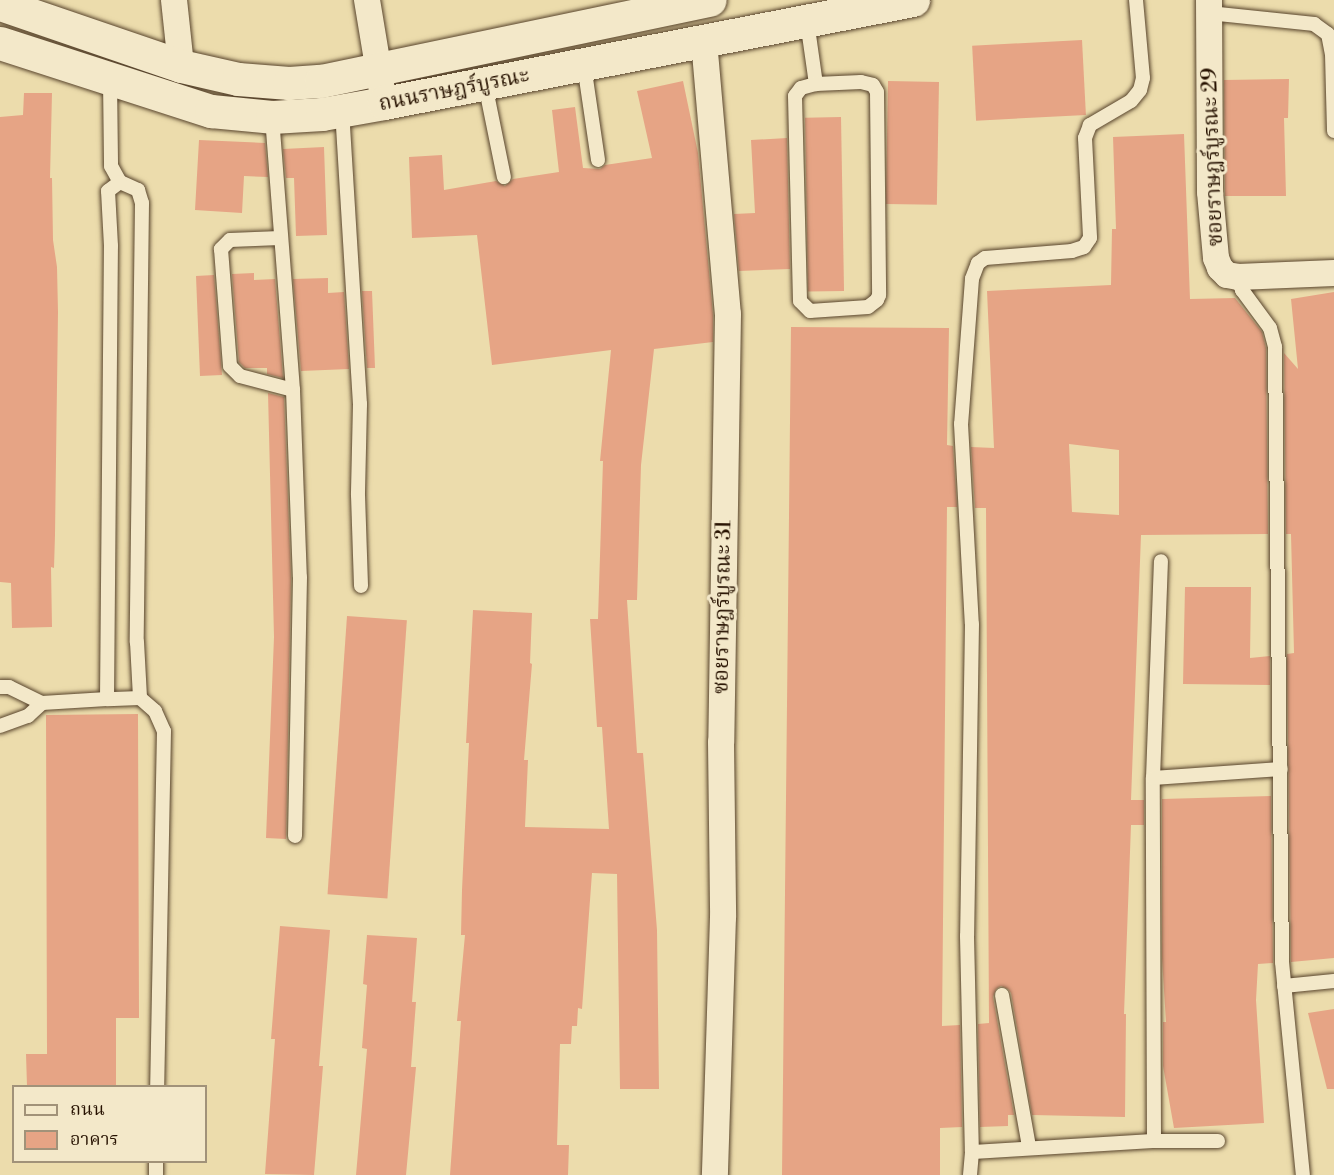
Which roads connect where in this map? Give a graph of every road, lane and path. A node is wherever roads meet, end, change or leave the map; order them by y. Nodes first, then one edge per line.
1 (174, 0) edge
2 (367, 0) edge
3 (710, 0) edge
4 (913, 0) edge
5 (1136, 0) edge
6 (0, 4) edge
7 (1209, 6) edge
8 (807, 21) junction
9 (704, 41) junction
10 (0, 43) edge
11 (584, 65) junction
12 (180, 66) junction
13 (379, 69) junction
14 (110, 80) junction
15 (321, 81) junction
16 (485, 84) junction
17 (816, 84) junction
18 (384, 103) junction
19 (332, 112) junction
20 (272, 117) junction
21 (1334, 131) edge
22 (598, 160) dead end
23 (504, 177) dead end
24 (120, 182) junction
25 (280, 238) junction
26 (1334, 273) edge
27 (1238, 277) junction
28 (292, 390) junction
29 (1161, 561) dead end
30 (361, 586) dead end
31 (0, 687) edge
32 (140, 698) junction
33 (107, 699) junction
34 (42, 703) junction
35 (0, 726) edge
36 (1281, 769) junction
37 (1153, 778) junction
38 (295, 836) dead end
39 (1334, 981) edge
40 (1284, 986) junction
41 (1002, 995) dead end
42 (157, 1085) edge
43 (1154, 1141) junction
44 (1218, 1141) dead end
45 (1029, 1147) junction
46 (972, 1152) junction
47 (715, 1175) edge
48 (970, 1175) edge
49 (1303, 1175) edge

1 - 12 street
2 - 13 street
3 - 13 main road, ถนนราษฎร์บูรณะ
4 - 8 main road, ถนนราษฎร์บูรณะ
5 - 46 lane
6 - 12 main road, ถนนราษฎร์บูรณะ
7 - 21 lane
7 - 27 street, ซอยราษฎร์บูรณะ 29
8 - 9 main road, ถนนราษฎร์บูรณะ
8 - 17 lane
9 - 11 main road, ถนนราษฎร์บูรณะ
9 - 47 street, ซอยราษฎร์บูรณะ 31
10 - 14 main road, ถนนราษฎร์บูรณะ
11 - 16 main road, ถนนราษฎร์บูรณะ
11 - 22 lane
12 - 15 main road, ถนนราษฎร์บูรณะ
13 - 15 main road, ถนนราษฎร์บูรณะ
13 - 18 street
14 - 20 main road, ถนนราษฎร์บูรณะ
14 - 24 lane
15 - 19 main road
16 - 18 main road, ถนนราษฎร์บูรณะ
16 - 23 lane
17 - 17 lane
18 - 19 main road, ถนนราษฎร์บูรณะ
19 - 20 main road, ถนนราษฎร์บูรณะ
19 - 30 lane
20 - 25 lane
24 - 32 lane
24 - 33 lane
25 - 28 lane
25 - 28 lane
26 - 27 street
27 - 36 lane
28 - 38 lane
29 - 37 lane
31 - 34 lane
32 - 33 lane
32 - 42 lane
33 - 34 lane
34 - 35 lane
36 - 37 lane
36 - 40 lane
37 - 43 lane
39 - 40 lane
40 - 49 lane
41 - 45 lane
43 - 44 lane
43 - 45 lane
45 - 46 lane
46 - 48 lane

